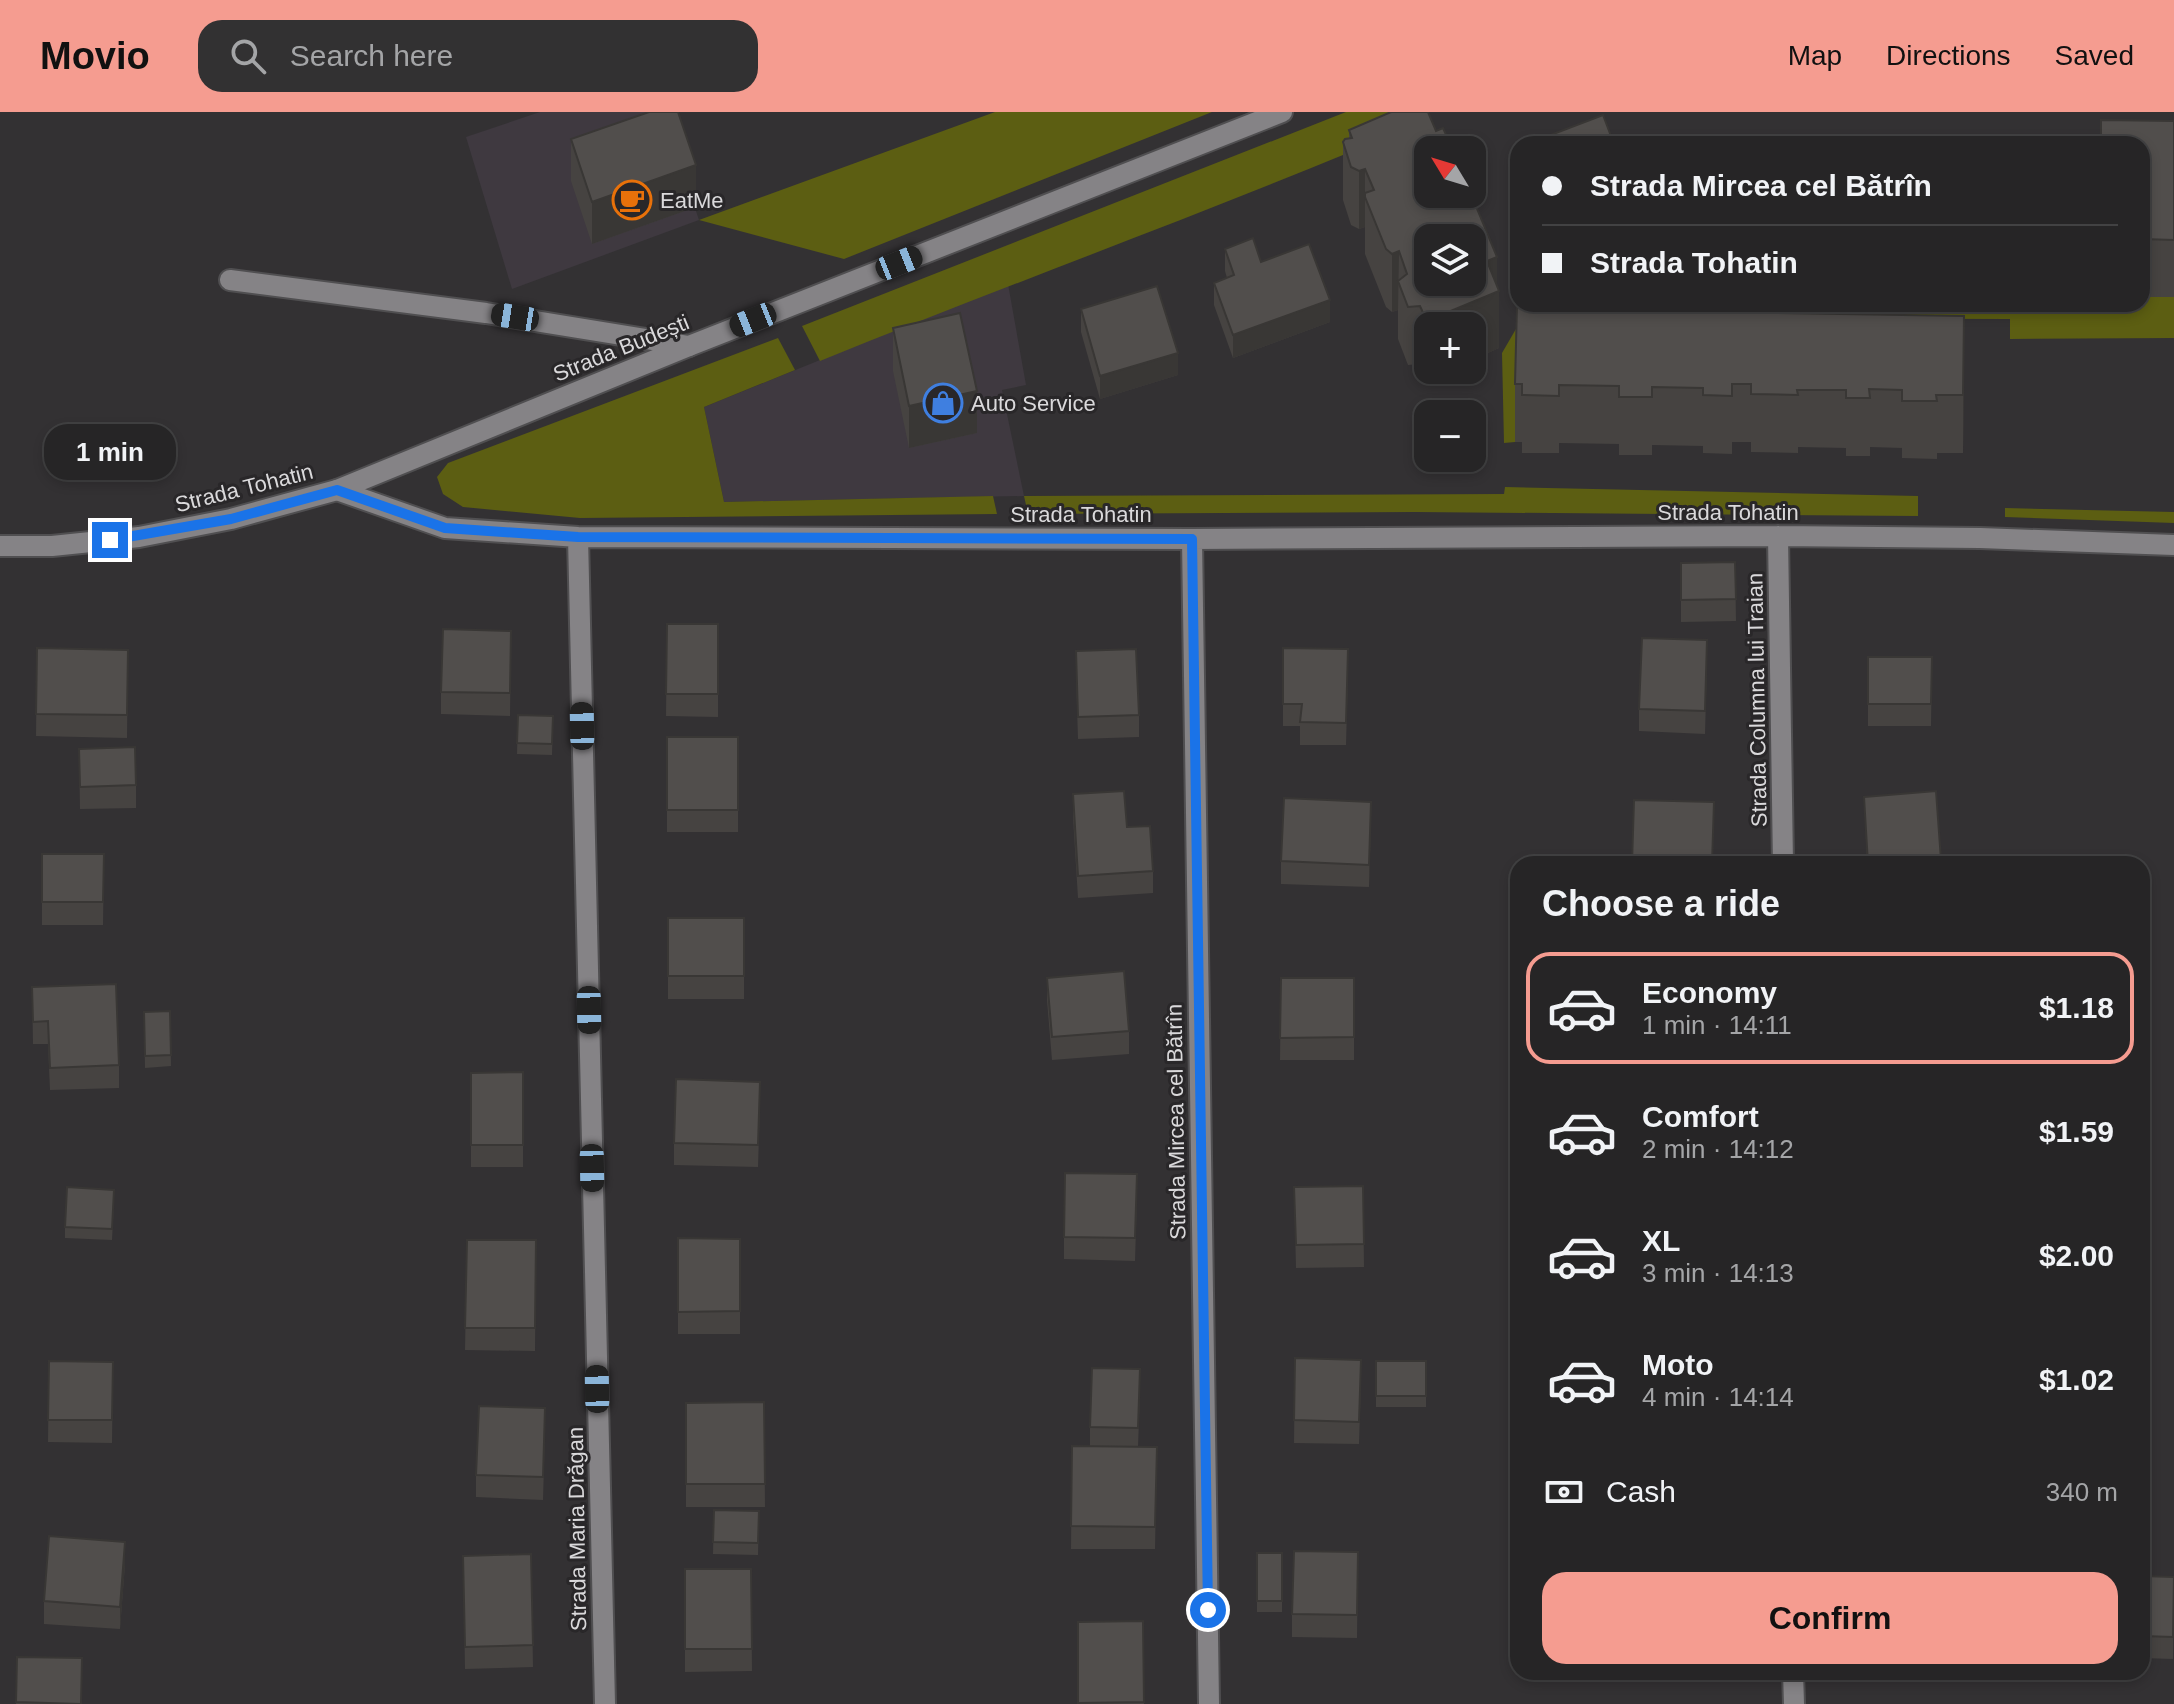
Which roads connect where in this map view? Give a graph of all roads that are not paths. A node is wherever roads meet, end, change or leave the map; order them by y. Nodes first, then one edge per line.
1 (1282, 112) edge
2 (230, 280) dead end
3 (689, 346) junction
4 (337, 490) junction
5 (1778, 536) junction
6 (578, 537) junction
7 (1192, 539) junction
8 (2174, 545) edge
9 (0, 546) edge
10 (1783, 856) edge
11 (1793, 1680) edge
12 (605, 1704) edge
13 (1209, 1704) edge
14 (1794, 1704) edge

1 - 3 street, Strada Budești
2 - 3 street
3 - 4 street, Strada Budești
4 - 6 street, Strada Tohatin
4 - 9 street, Strada Tohatin
5 - 7 street, Strada Tohatin
5 - 8 street, Strada Tohatin
5 - 10 street, Strada Columna lui Traian
6 - 7 street, Strada Tohatin
6 - 12 street, Strada Maria Drăgan
7 - 13 street, Strada Mircea cel Bătrîn
11 - 14 street

